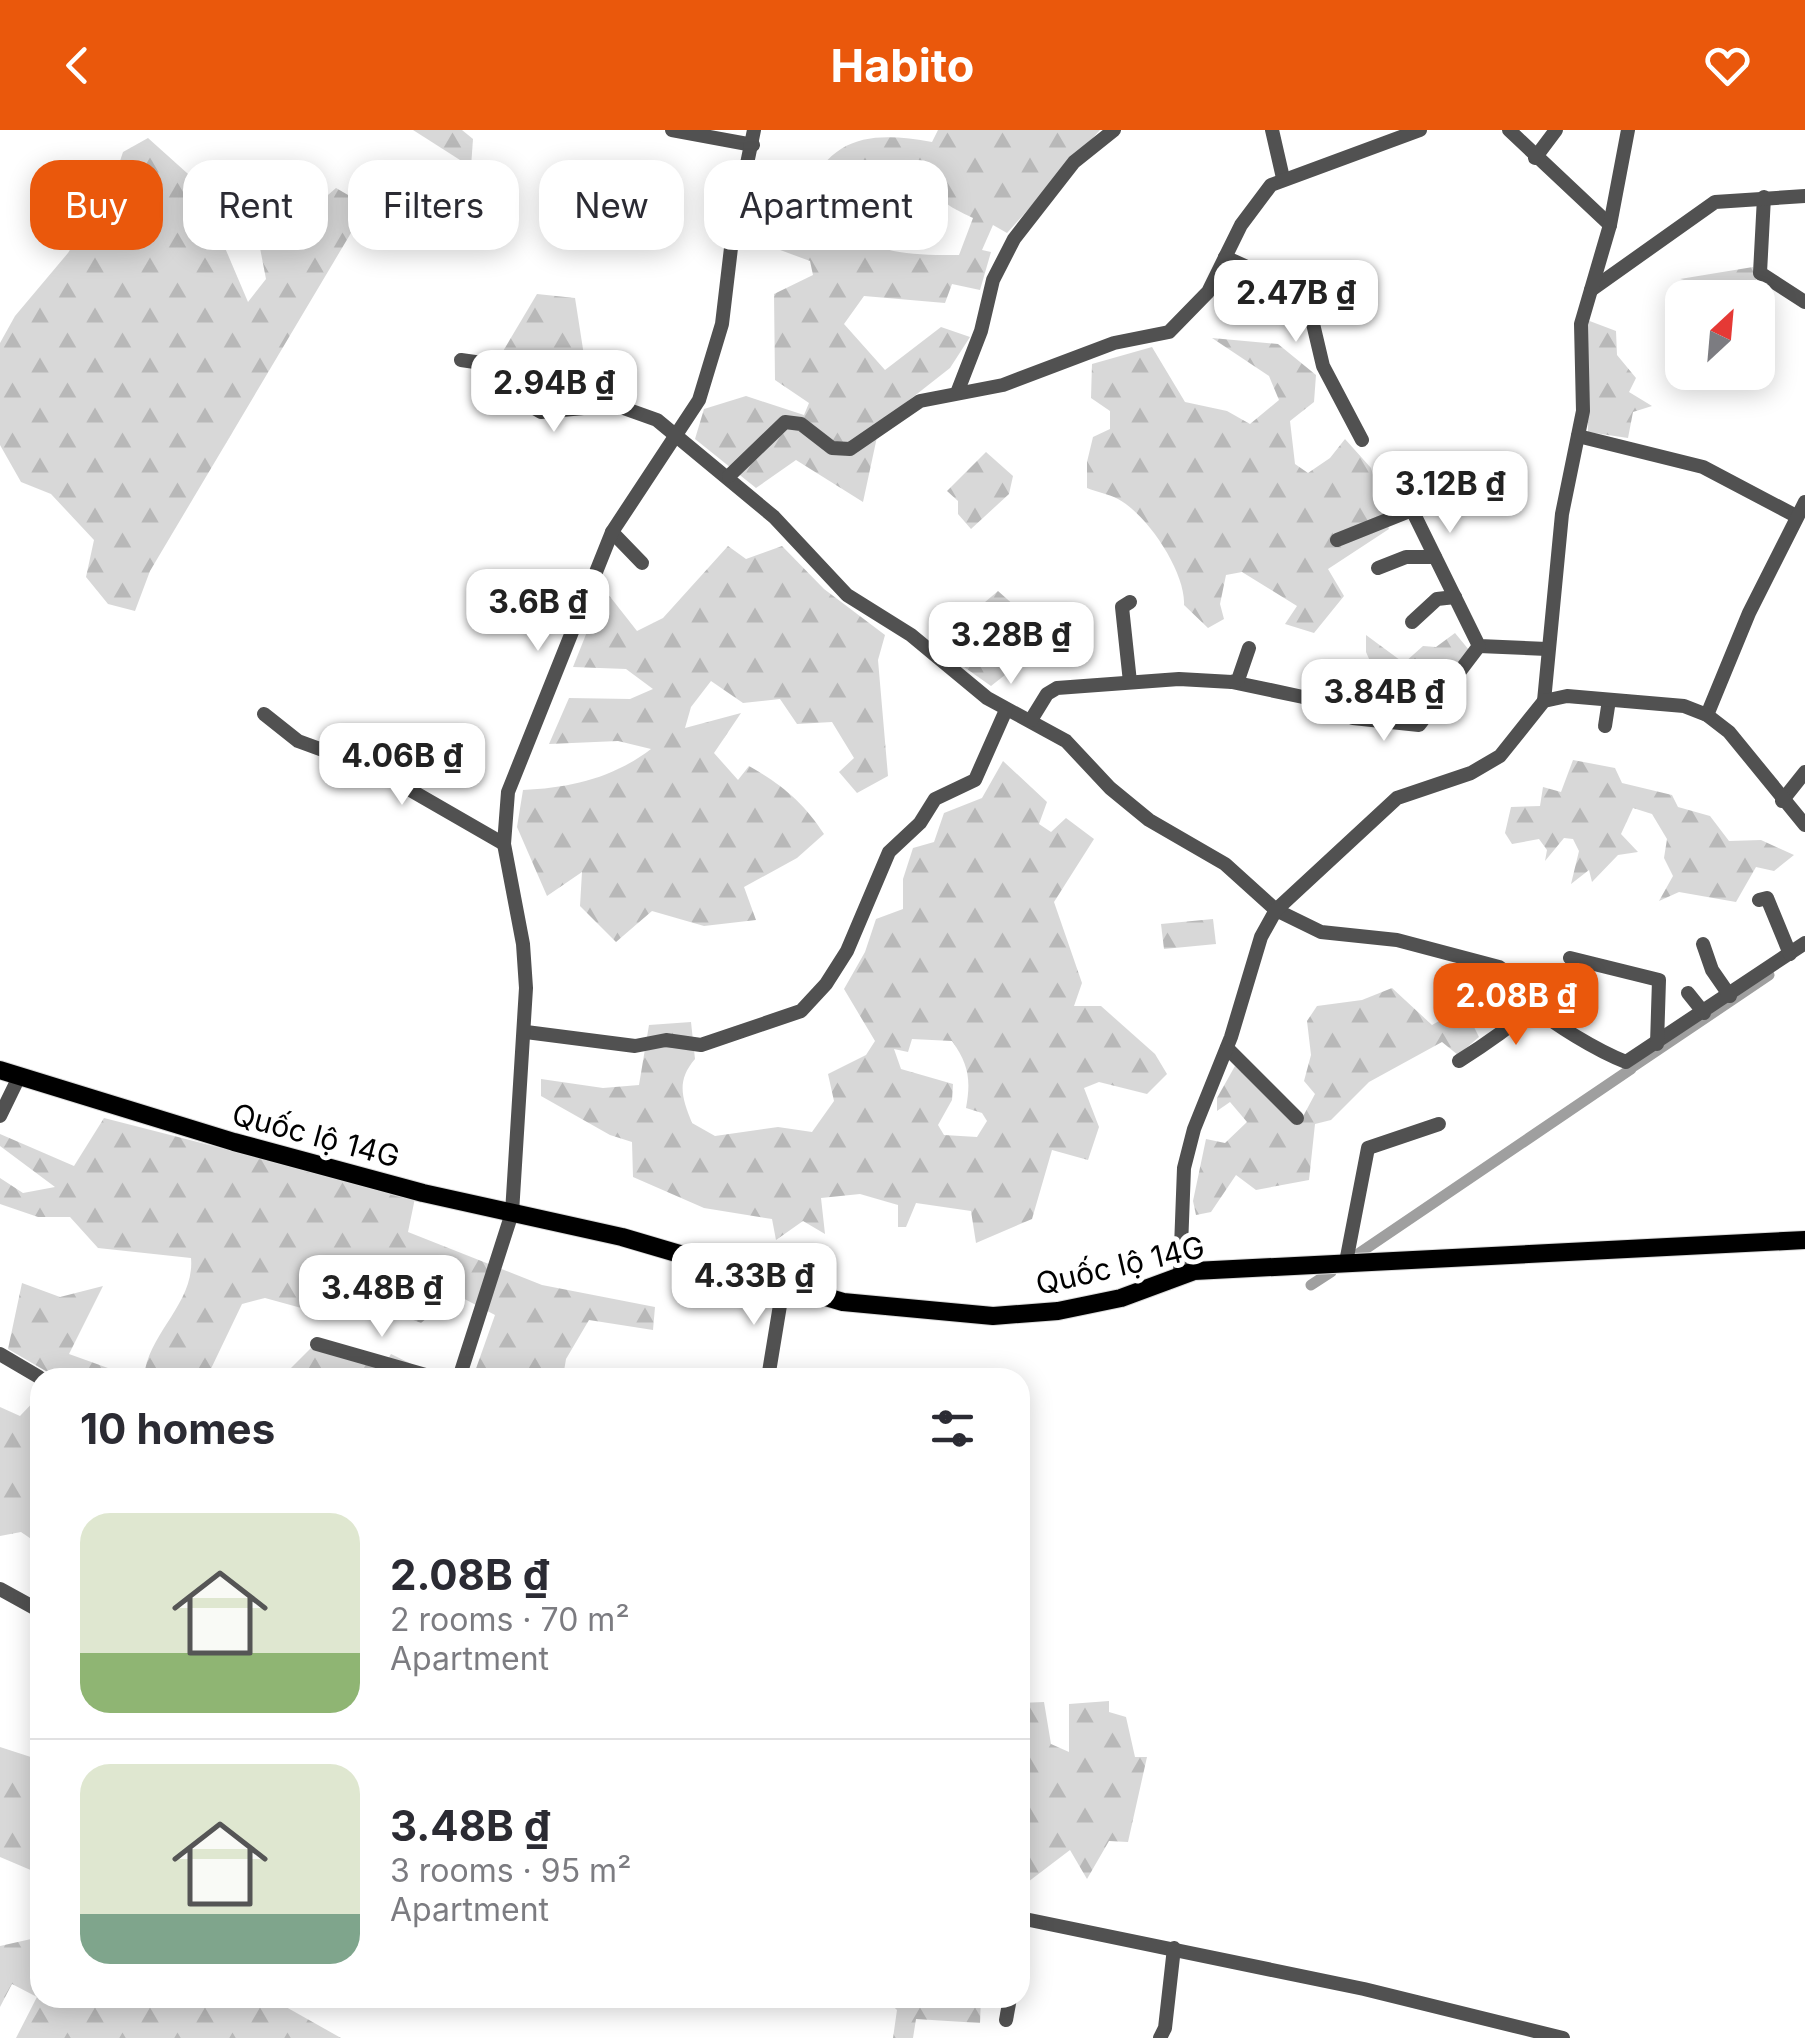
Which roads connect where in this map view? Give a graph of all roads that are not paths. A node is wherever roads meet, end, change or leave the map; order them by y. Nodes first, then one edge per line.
1 (672, 130) edge
2 (1114, 130) edge
3 (1272, 130) edge
4 (1420, 130) edge
5 (1509, 130) edge
6 (1556, 130) edge
7 (1628, 130) edge
8 (753, 138) edge
9 (1535, 158) junction
10 (1283, 178) junction
11 (1805, 196) edge
12 (1764, 197) junction
13 (1610, 226) junction
14 (1225, 258) junction
15 (1590, 291) junction
16 (1805, 302) edge
17 (461, 360) dead end
18 (957, 392) junction
19 (676, 434) junction
20 (1578, 436) junction
21 (1362, 440) dead end
22 (729, 476) junction
23 (1805, 502) edge
24 (1796, 516) junction
25 (612, 532) junction
26 (1337, 540) dead end
27 (1436, 558) junction
28 (642, 563) dead end
29 (1378, 568) dead end
30 (1455, 597) junction
31 (1130, 602) dead end
32 (1412, 622) dead end
33 (1479, 646) junction
34 (1248, 648) dead end
35 (1547, 649) junction
36 (1130, 682) junction
37 (1232, 682) junction
38 (1609, 700) junction
39 (1544, 701) junction
40 (1006, 710) junction
41 (264, 714) dead end
42 (1707, 715) junction
43 (1031, 720) junction
44 (1605, 726) dead end
45 (1805, 772) edge
46 (1782, 801) junction
47 (1805, 825) edge
48 (504, 844) junction
49 (1759, 900) dead end
50 (1276, 910) junction
51 (1805, 943) edge
52 (1704, 944) dead end
53 (1790, 954) junction
54 (1570, 958) dead end
55 (1688, 993) dead end
56 (1730, 996) junction
57 (1532, 1004) junction
58 (1704, 1013) junction
59 (526, 1032) junction
60 (1657, 1044) junction
61 (1227, 1048) junction
62 (1460, 1061) dead end
63 (0, 1070) edge
64 (19, 1078) junction
65 (0, 1116) edge
66 (1297, 1118) dead end
67 (1439, 1124) dead end
68 (512, 1212) junction
69 (1805, 1240) edge
70 (1346, 1262) junction
71 (1180, 1274) junction
72 (783, 1287) junction
73 (317, 1344) dead end
74 (0, 1354) edge
75 (401, 1368) edge
76 (462, 1368) edge
77 (770, 1368) edge
78 (30, 1372) edge
79 (0, 1589) edge
80 (30, 1606) edge
81 (1030, 1920) edge
82 (1174, 1948) junction
83 (1008, 2008) edge
84 (1006, 2020) dead end
85 (1160, 2038) edge
86 (1563, 2038) edge

1 - 8 street
2 - 18 street
3 - 10 street
4 - 10 street
5 - 9 street
6 - 9 street
7 - 13 street
8 - 19 street
9 - 13 street
10 - 14 street
11 - 12 street
12 - 15 street
12 - 16 street
13 - 15 street
14 - 18 street
14 - 21 street
15 - 20 street
17 - 19 street
18 - 22 street
19 - 22 street
19 - 25 street
20 - 24 street
20 - 35 street
22 - 40 street
23 - 24 street
24 - 42 street
25 - 28 street
25 - 48 street
26 - 27 street
27 - 29 street
27 - 30 street
30 - 32 street
30 - 33 street
31 - 36 street
33 - 35 street
33 - 37 street
34 - 37 street
35 - 39 street
36 - 37 street
36 - 43 street
38 - 39 street
38 - 42 street
38 - 44 street
39 - 50 street
40 - 43 street
40 - 59 street
41 - 48 street
42 - 46 street
43 - 50 street
45 - 46 street
46 - 47 street
48 - 59 street
49 - 53 street
50 - 57 street
50 - 61 street
51 - 53 street
52 - 56 street
53 - 56 street
54 - 60 street
55 - 58 street
56 - 58 street
57 - 60 street
57 - 62 street
58 - 60 street
59 - 68 street
61 - 66 street
61 - 71 street
63 - 64 main road, Quốc lộ 14G
64 - 65 street
64 - 68 main road, Quốc lộ 14G
67 - 70 street
68 - 72 main road, Quốc lộ 14G
68 - 76 street
69 - 70 main road, Quốc lộ 14G
70 - 71 main road, Quốc lộ 14G
71 - 72 main road, Quốc lộ 14G
72 - 77 street
73 - 75 street
74 - 78 street
79 - 80 street
81 - 82 street
82 - 85 street
82 - 86 street
83 - 84 street

